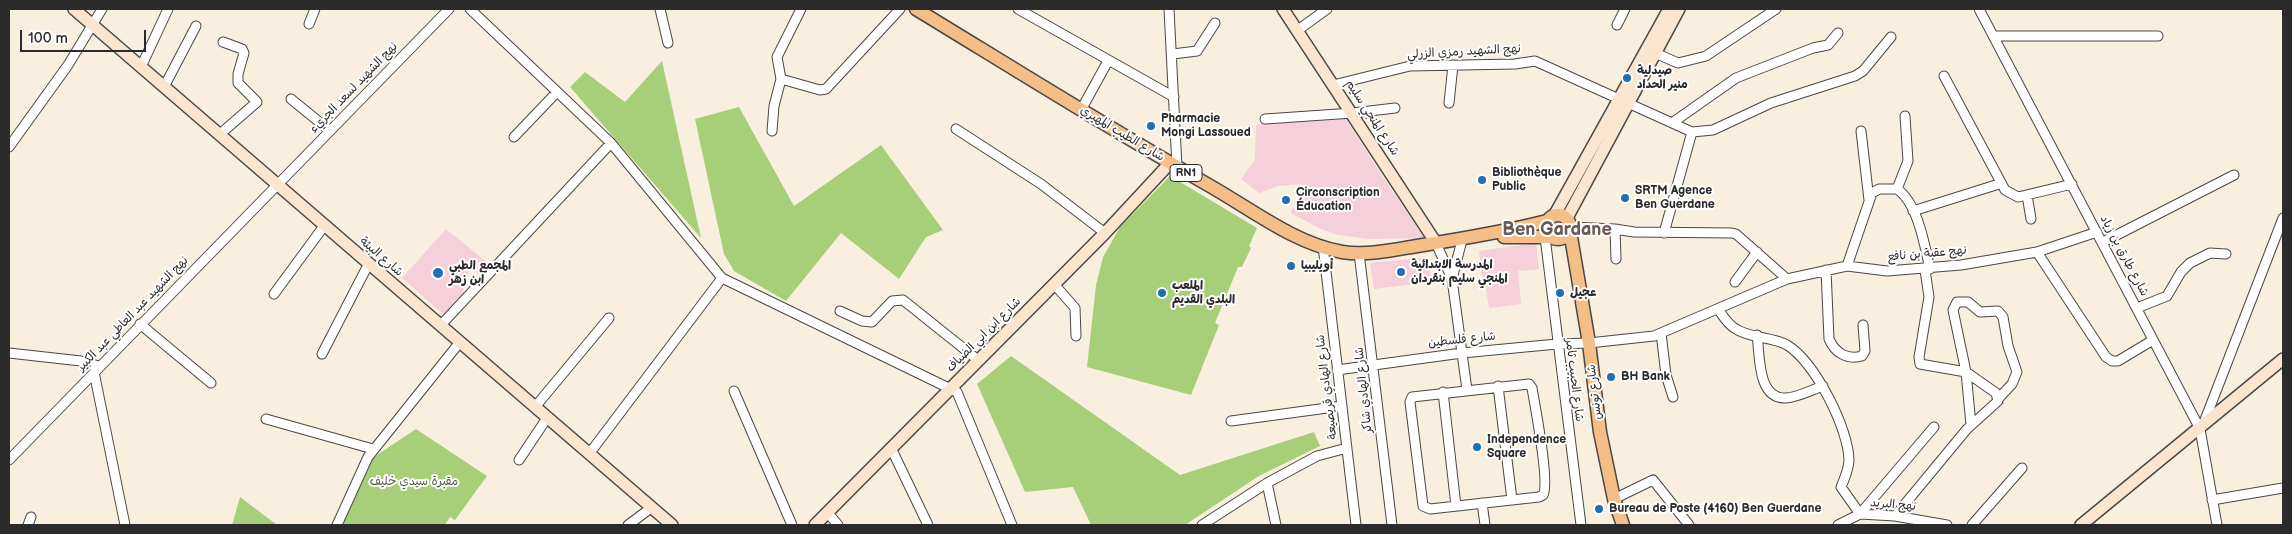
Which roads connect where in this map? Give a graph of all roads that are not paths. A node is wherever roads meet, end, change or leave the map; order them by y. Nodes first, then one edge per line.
1 (74, 9) edge
2 (102, 9) edge
3 (168, 9) edge
4 (315, 9) edge
5 (449, 9) edge
6 (470, 9) edge
7 (660, 9) edge
8 (801, 9) edge
9 (900, 9) edge
10 (916, 9) edge
11 (1018, 9) edge
12 (1169, 9) edge
13 (1283, 9) edge
14 (1327, 9) edge
15 (1625, 9) edge
16 (1669, 9) edge
17 (1679, 9) edge
18 (1776, 9) edge
19 (1979, 9) edge
20 (1215, 23) dead end
21 (308, 24) dead end
22 (1617, 25) dead end
23 (93, 26) junction
24 (196, 26) dead end
25 (1298, 30) junction
26 (1838, 33) dead end
27 (1994, 36) junction
28 (2158, 36) dead end
29 (1891, 37) dead end
30 (223, 42) dead end
31 (668, 43) dead end
32 (1655, 53) junction
33 (1173, 54) junction
34 (1108, 61) junction
35 (1454, 66) junction
36 (141, 68) junction
37 (1944, 76) dead end
38 (781, 79) junction
39 (1333, 85) junction
40 (164, 87) junction
41 (557, 92) junction
42 (1174, 97) junction
43 (291, 100) dead end
44 (1624, 101) junction
45 (1449, 103) dead end
46 (1395, 108) dead end
47 (1081, 110) junction
48 (1353, 114) junction
49 (1905, 116) dead end
50 (1265, 119) dead end
51 (1672, 123) junction
52 (956, 129) dead end
53 (330, 130) junction
54 (772, 131) dead end
55 (1861, 131) dead end
56 (1692, 132) junction
57 (219, 135) junction
58 (514, 137) dead end
59 (611, 143) junction
60 (9, 147) edge
61 (1173, 165) junction
62 (2234, 175) dead end
63 (1999, 184) junction
64 (2072, 184) junction
65 (276, 185) junction
66 (1897, 189) junction
67 (2027, 195) junction
68 (1869, 200) junction
69 (1913, 211) junction
70 (1550, 218) junction
71 (2283, 218) edge
72 (2031, 219) dead end
73 (324, 226) junction
74 (1614, 229) junction
75 (1561, 232) junction
76 (2097, 232) junction
77 (1105, 233) junction
78 (1664, 233) junction
79 (1481, 237) junction
80 (1462, 240) junction
81 (2103, 242) junction
82 (1436, 243) junction
83 (1323, 246) junction
84 (1757, 252) junction
85 (2037, 252) junction
86 (1359, 253) junction
87 (2226, 254) dead end
88 (1616, 259) dead end
89 (368, 264) junction
90 (1847, 266) junction
91 (1927, 269) junction
92 (1826, 270) junction
93 (722, 278) junction
94 (1452, 279) junction
95 (1787, 279) junction
96 (1735, 282) dead end
97 (1054, 284) junction
98 (274, 294) dead end
99 (2137, 308) junction
100 (1718, 309) junction
101 (840, 311) dead end
102 (609, 318) dead end
103 (140, 324) junction
104 (1863, 325) dead end
105 (440, 326) junction
106 (1662, 333) junction
107 (1757, 335) junction
108 (1076, 336) dead end
109 (2153, 340) junction
110 (460, 342) junction
111 (1590, 343) junction
112 (1557, 344) junction
113 (1462, 352) junction
114 (9, 353) edge
115 (322, 354) dead end
116 (2283, 359) edge
117 (978, 360) junction
118 (1374, 364) junction
119 (97, 369) junction
120 (1337, 370) junction
121 (1966, 372) junction
122 (211, 384) dead end
123 (1498, 386) junction
124 (1823, 386) junction
125 (951, 387) junction
126 (1467, 390) junction
127 (734, 391) dead end
128 (1443, 392) junction
129 (1672, 397) dead end
130 (1998, 399) junction
131 (1342, 406) junction
132 (535, 407) junction
133 (266, 418) dead end
134 (547, 418) junction
135 (1231, 421) dead end
136 (1971, 426) junction
137 (1934, 427) dead end
138 (2201, 428) junction
139 (891, 448) junction
140 (1347, 448) junction
141 (373, 449) junction
142 (589, 454) junction
143 (9, 460) edge
144 (520, 460) dead end
145 (2022, 468) dead end
146 (1267, 482) junction
147 (2283, 488) edge
148 (1614, 499) junction
149 (1512, 500) junction
150 (2212, 500) junction
151 (1482, 503) junction
152 (1456, 506) junction
153 (651, 508) junction
154 (828, 512) junction
155 (1860, 514) junction
156 (1895, 516) junction
157 (1934, 524) edge
158 (125, 525) edge
159 (337, 525) edge
160 (628, 525) edge
161 (672, 525) edge
162 (792, 525) edge
163 (815, 525) edge
164 (838, 525) edge
165 (928, 525) edge
166 (1012, 525) edge
167 (1202, 525) edge
168 (1276, 525) edge
169 (1356, 525) edge
170 (1392, 525) edge
171 (1485, 525) edge
172 (1581, 525) edge
173 (1623, 525) edge
174 (1689, 525) edge
175 (1838, 525) edge
176 (1947, 525) edge
177 (1972, 525) edge
178 (2081, 525) edge
179 (2217, 525) edge

1 - 23 street, شارع البيئة
2 - 23 street
3 - 36 street
4 - 21 street
5 - 53 street, نهج الشهيد لسعد الجريء
6 - 41 street
7 - 31 street
8 - 38 street
9 - 38 street
10 - 47 main road, شارع الطيب المهيري / RN1
11 - 34 street
12 - 33 street
13 - 25 street, شارع المنجي سليم
14 - 25 street
15 - 22 street
16 - 44 street
17 - 32 street
18 - 32 street
19 - 27 street, شارع طارق بن زياد
20 - 33 street
23 - 36 street, شارع البيئة
23 - 60 street
24 - 40 street
25 - 39 street, شارع المنجي سليم
26 - 51 street
27 - 28 street
27 - 64 street, شارع طارق بن زياد
29 - 56 street
30 - 57 street
32 - 44 street
33 - 42 street
34 - 42 street
34 - 47 street
35 - 39 street, نهج الشهيد رمزي الزرلي
35 - 44 street, نهج الشهيد رمزي الزرلي
35 - 45 street
36 - 40 street, شارع البيئة
37 - 63 street
38 - 54 street
39 - 48 street, شارع المنجي سليم
40 - 57 street, شارع البيئة
41 - 58 street
41 - 59 street
42 - 61 street
43 - 53 street
44 - 51 street, نهج الشهيد رمزي الزرلي
44 - 70 street
44 - 75 street
46 - 48 street
47 - 61 main road, شارع الطيب المهيري / RN1
48 - 50 street
48 - 82 street, شارع المنجي سليم
49 - 66 street
51 - 56 street, نهج الشهيد رمزي الزرلي
52 - 77 street
53 - 65 street, نهج الشهيد لسعد الجريء
55 - 68 street
56 - 78 street
57 - 65 street, شارع البيئة
59 - 93 street
59 - 105 street
61 - 77 street, شارع ابن ابي الضياف
61 - 83 main road, شارع الطيب المهيري / RN1
62 - 81 street
63 - 67 street
63 - 69 street
64 - 67 street
64 - 76 street, شارع طارق بن زياد
65 - 73 street, شارع البيئة
65 - 103 street, نهج الشهيد عبد العاطي عبد الكبير
66 - 68 street
66 - 69 street
67 - 72 street
68 - 90 street
69 - 91 street
70 - 75 main road, RN1
70 - 75 main road, شارع تونس
70 - 79 main road, RN1
71 - 138 street
73 - 89 street, شارع البيئة
73 - 98 street
74 - 75 street
74 - 78 street
74 - 88 street
75 - 79 main road, RN1
75 - 111 main road, شارع تونس
75 - 112 street, شارع الحبيب ثامر
76 - 81 street, شارع طارق بن زياد
76 - 85 street, نهج عقبة بن نافع
77 - 97 street, شارع ابن ابي الضياف
78 - 84 street
79 - 80 main road, شارع الطيب المهيري / RN1
80 - 82 main road, شارع الطيب المهيري / RN1
80 - 94 street
81 - 99 street, شارع طارق بن زياد
82 - 86 main road, شارع الطيب المهيري / RN1
82 - 94 street
83 - 86 main road, شارع الطيب المهيري / RN1
83 - 120 street, شارع الهادي قريصيعة
84 - 95 street
84 - 96 street
85 - 91 street, نهج عقبة بن نافع
85 - 109 street
86 - 118 street, شارع الهادي شاكر
87 - 99 street
89 - 105 street, شارع البيئة
89 - 115 street
90 - 91 street, نهج عقبة بن نافع
90 - 92 street, نهج عقبة بن نافع
91 - 121 street
92 - 95 street, نهج عقبة بن نافع
92 - 104 street
93 - 125 street
93 - 142 street
94 - 113 street
95 - 100 street, نهج عقبة بن نافع
97 - 108 street
97 - 117 street, شارع ابن ابي الضياف
99 - 109 street, شارع طارق بن زياد
100 - 106 street, نهج عقبة بن نافع
100 - 107 street
101 - 117 street
102 - 132 street
103 - 119 street, نهج الشهيد عبد العاطي عبد الكبير
103 - 122 street
105 - 110 street, شارع البيئة
106 - 111 street, نهج عقبة بن نافع
106 - 129 street
107 - 124 street
107 - 124 street
109 - 138 street, شارع طارق بن زياد
110 - 132 street, شارع البيئة
110 - 141 street
111 - 112 street, شارع فلسطين
111 - 148 main road, شارع تونس
112 - 113 street, شارع فلسطين
112 - 172 street, شارع الحبيب ثامر
113 - 118 street, شارع فلسطين
113 - 126 street
114 - 119 street
116 - 138 street
117 - 125 street, شارع ابن ابي الضياف
118 - 120 street, شارع فلسطين
118 - 170 street, شارع الهادي شاكر
119 - 143 street, نهج الشهيد عبد العاطي عبد الكبير
119 - 158 street
120 - 131 street, شارع الهادي قريصيعة
121 - 130 street
121 - 130 street
121 - 136 street
123 - 126 street
123 - 149 street
123 - 149 street
124 - 155 street
125 - 139 street, شارع ابن ابي الضياف
125 - 166 street
126 - 128 street
127 - 162 street
128 - 152 street
128 - 152 street
130 - 136 street
131 - 135 street
131 - 140 street, شارع الهادي قريصيعة
132 - 134 street, شارع البيئة
133 - 141 street
134 - 142 street, شارع البيئة
134 - 144 street
136 - 156 street
137 - 155 street
138 - 150 street, شارع طارق بن زياد
138 - 178 street
139 - 154 street, شارع ابن ابي الضياف
139 - 165 street
140 - 146 street
140 - 169 street, شارع الهادي قريصيعة
141 - 159 street
142 - 153 street, شارع البيئة
145 - 177 street
146 - 167 street
146 - 168 street
147 - 150 street
148 - 173 main road, شارع تونس
148 - 174 street
149 - 151 street
150 - 179 street, شارع طارق بن زياد
151 - 152 street
151 - 171 street
153 - 160 street
153 - 161 street, شارع البيئة
154 - 163 street, شارع ابن ابي الضياف
154 - 164 street
155 - 156 street, نهج البريد
155 - 175 street, نهج البريد
156 - 157 street, نهج البريد
157 - 176 street, نهج البريد

